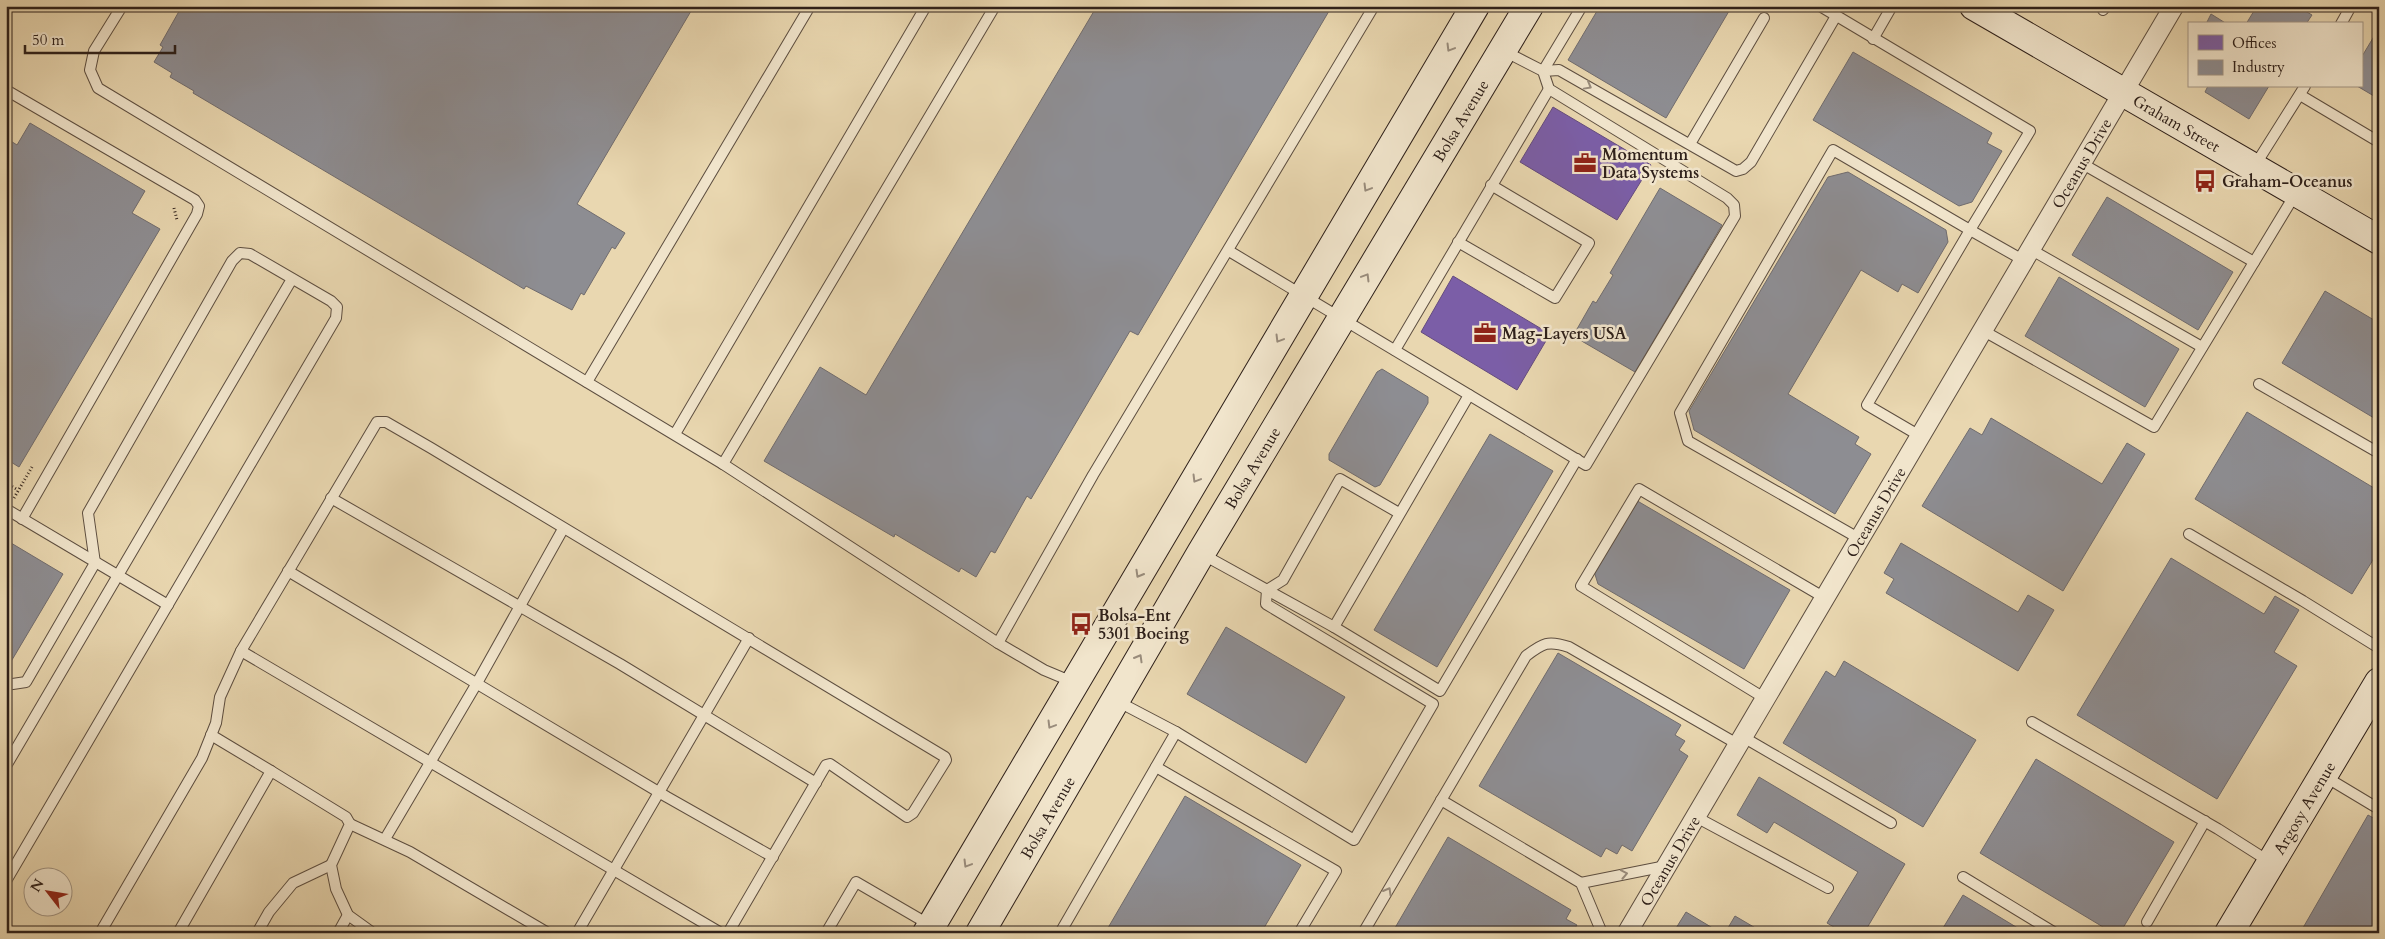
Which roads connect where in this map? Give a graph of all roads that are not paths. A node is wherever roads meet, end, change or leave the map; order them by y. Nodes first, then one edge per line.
1 (122, 6) edge
2 (810, 6) edge
3 (926, 6) edge
4 (995, 6) edge
5 (1374, 6) edge
6 (1475, 6) edge
7 (1529, 6) edge
8 (1582, 6) edge
9 (1820, 6) edge
10 (1892, 6) edge
11 (1974, 6) edge
12 (2174, 6) edge
13 (2351, 6) edge
14 (1836, 16) junction
15 (1764, 18) dead end
16 (2342, 22) edge
17 (1873, 39) junction
18 (1503, 50) junction
19 (1543, 72) junction
20 (1549, 89) junction
21 (6, 90) edge
22 (2302, 91) edge
23 (2122, 92) junction
24 (2379, 142) edge
25 (1690, 144) junction
26 (2080, 163) junction
27 (2254, 168) junction
28 (1491, 185) junction
29 (2296, 192) junction
30 (1970, 230) junction
31 (2379, 240) edge
32 (1458, 242) junction
33 (1229, 251) junction
34 (2027, 255) junction
35 (2254, 262) junction
36 (292, 279) junction
37 (1304, 297) junction
38 (1340, 319) junction
39 (1982, 330) junction
40 (2202, 347) junction
41 (1395, 350) junction
42 (587, 382) junction
43 (2259, 384) dead end
44 (1469, 395) junction
45 (674, 434) junction
46 (1920, 436) junction
47 (2379, 452) edge
48 (1577, 459) junction
49 (723, 464) junction
50 (331, 498) junction
51 (6, 509) edge
52 (1399, 514) junction
53 (22, 519) junction
54 (563, 529) junction
55 (2190, 534) dead end
56 (1860, 539) junction
57 (1201, 554) junction
58 (95, 562) junction
59 (288, 571) junction
60 (118, 576) junction
61 (1267, 590) junction
62 (1825, 598) junction
63 (168, 605) junction
64 (519, 607) junction
65 (1334, 627) junction
66 (749, 638) junction
67 (998, 643) junction
68 (2379, 648) edge
69 (241, 651) junction
70 (2379, 682) edge
71 (477, 683) junction
72 (1076, 683) junction
73 (6, 685) edge
74 (1766, 699) junction
75 (1115, 700) junction
76 (705, 714) junction
77 (2032, 722) dead end
78 (1176, 732) junction
79 (211, 735) junction
80 (1741, 741) junction
81 (431, 761) junction
82 (6, 766) edge
83 (1156, 767) junction
84 (271, 771) junction
85 (2323, 775) junction
86 (816, 782) junction
87 (660, 793) junction
88 (1441, 800) junction
89 (2379, 809) edge
90 (1696, 817) junction
91 (2205, 821) junction
92 (1891, 823) dead end
93 (350, 824) junction
94 (385, 839) junction
95 (773, 857) junction
96 (2271, 863) junction
97 (331, 864) junction
98 (1667, 866) junction
99 (613, 869) junction
100 (1963, 877) dead end
101 (6, 881) edge
102 (1581, 883) junction
103 (1828, 888) dead end
104 (348, 915) junction
105 (2147, 922) dead end
106 (929, 929) edge
107 (100, 933) edge
108 (178, 933) edge
109 (257, 933) edge
110 (338, 933) edge
111 (373, 933) edge
112 (548, 933) edge
113 (577, 933) edge
114 (721, 933) edge
115 (728, 933) edge
116 (826, 933) edge
117 (980, 933) edge
118 (1060, 933) edge
119 (1299, 933) edge
120 (1363, 933) edge
121 (1602, 933) edge
122 (1627, 933) edge
123 (2055, 933) edge
124 (2229, 933) edge

1 - 42 lane
2 - 42 lane
3 - 45 lane
4 - 49 lane
5 - 33 lane
6 -> 37 main road
7 - 18 main road, Bolsa Avenue
8 - 19 lane
9 - 14 lane
10 - 17 lane
11 - 23 main road, Graham Street
12 - 23 street, Oceanus Drive
13 - 16 lane
14 - 17 lane
14 - 25 lane
15 - 25 lane
17 - 30 lane
18 - 19 lane
38 -> 18 main road, Bolsa Avenue
19 - 20 lane
19 -> 25 lane
20 - 28 lane
20 - 48 lane
21 - 53 lane
22 - 24 lane
22 - 27 lane
23 - 26 street, Oceanus Drive
23 - 27 main road, Graham Street
26 - 34 street, Oceanus Drive
26 - 35 lane
27 - 29 main road, Graham Street
28 - 32 lane
28 - 32 lane
29 - 31 main road, Graham Street
29 - 35 lane
30 - 34 lane
30 - 46 lane
30 - 56 lane
32 - 41 lane
33 - 37 lane
33 - 67 lane
34 - 39 street, Oceanus Drive
34 - 40 lane
35 - 40 lane
36 - 58 lane
36 - 60 lane
36 - 63 lane
37 - 38 lane
37 -> 72 main road
38 - 41 lane
38 - 57 main road, Bolsa Avenue
39 - 40 lane
39 - 46 street, Oceanus Drive
41 - 44 lane
42 - 45 lane
43 - 47 lane
44 - 48 lane
44 - 52 lane
45 - 49 lane
46 - 56 street, Oceanus Drive
48 - 65 lane
49 - 67 lane
50 - 54 lane
50 - 59 lane
50 - 64 lane
51 - 53 lane
52 - 61 lane
52 - 65 lane
53 - 58 lane
54 - 64 lane
54 - 66 lane
55 - 68 lane
56 - 62 street, Oceanus Drive
57 - 61 lane
75 -> 57 main road, Bolsa Avenue
58 - 60 lane
58 - 73 lane
59 - 69 lane
59 - 71 lane
60 - 63 lane
60 - 82 lane
61 - 65 lane
61 - 78 lane
62 - 74 street, Oceanus Drive
62 - 74 lane
63 - 101 lane
64 - 71 lane
64 - 76 lane
66 - 76 lane
66 - 86 lane
67 - 72 lane
69 - 79 lane
69 - 81 lane
70 - 85 main road, Argosy Avenue
71 - 81 lane
71 - 87 lane
72 - 75 main road
72 -> 106 main road
74 - 80 street, Oceanus Drive
75 - 78 lane
75 - 117 main road, Bolsa Avenue
76 - 86 lane
76 - 87 lane
77 - 91 lane
78 - 83 lane
79 - 84 lane
79 - 107 lane
80 - 88 lane
80 - 90 street, Oceanus Drive
80 - 92 lane
81 - 94 lane
81 - 99 lane
83 - 118 lane
83 - 119 lane
84 - 93 lane
84 - 108 lane
85 - 89 lane
85 - 96 main road, Argosy Avenue
86 - 95 lane
87 - 95 lane
87 - 99 lane
88 - 102 lane
120 -> 88 lane
90 - 98 street, Oceanus Drive
90 - 103 lane
91 - 96 lane
91 - 105 lane
93 - 94 lane
93 - 97 lane
94 - 112 lane
95 - 115 lane
96 - 124 main road, Argosy Avenue
97 - 104 lane
97 - 109 lane
102 -> 98 lane
98 - 122 street, Oceanus Drive
99 - 113 lane
99 - 114 lane
100 - 123 lane
102 - 121 lane
104 - 110 lane
104 - 111 lane
106 - 116 lane

